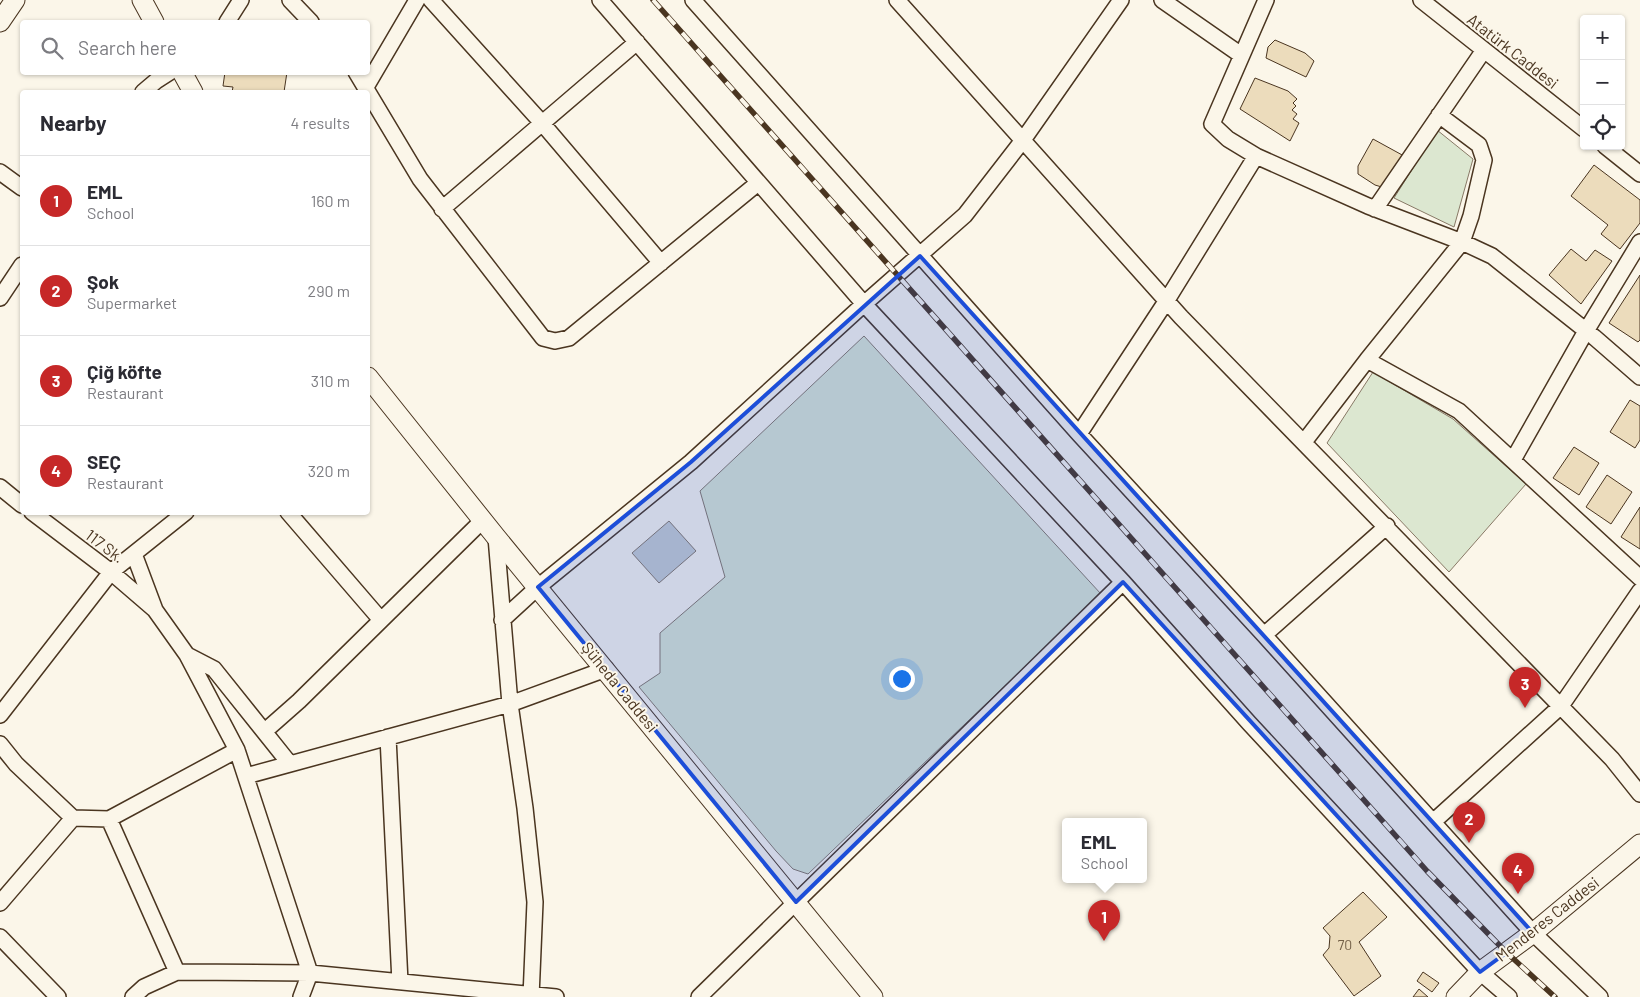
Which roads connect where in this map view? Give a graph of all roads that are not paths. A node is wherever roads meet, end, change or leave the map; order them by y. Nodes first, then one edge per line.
1 (15, 0) edge
2 (142, 0) edge
3 (241, 0) edge
4 (290, 0) edge
5 (417, 0) edge
6 (431, 0) edge
7 (600, 0) edge
8 (693, 0) edge
9 (897, 0) edge
10 (1121, 0) edge
11 (1162, 0) edge
12 (1266, 0) edge
13 (1421, 0) edge
14 (153, 20) edge
15 (229, 20) edge
16 (309, 20) edge
17 (0, 22) edge
18 (637, 42) junction
19 (1484, 50) junction
20 (1241, 55) junction
21 (165, 75) edge
22 (184, 75) edge
23 (358, 75) edge
24 (366, 87) junction
25 (145, 90) edge
26 (193, 90) edge
27 (368, 90) edge
28 (370, 94) edge
29 (1439, 115) junction
30 (542, 123) junction
31 (1580, 127) edge
32 (1023, 140) junction
33 (1610, 150) edge
34 (1256, 156) junction
35 (0, 172) edge
36 (1640, 174) edge
37 (758, 182) junction
38 (20, 187) edge
39 (442, 209) junction
40 (1375, 209) junction
41 (1462, 242) junction
42 (1640, 242) edge
43 (920, 256) junction
44 (661, 263) junction
45 (20, 268) edge
46 (0, 298) edge
47 (1167, 300) junction
48 (864, 304) junction
49 (1586, 331) junction
50 (1367, 360) junction
51 (1640, 377) edge
52 (370, 379) edge
53 (1079, 434) junction
54 (1304, 442) junction
55 (1513, 460) junction
56 (0, 487) edge
57 (20, 503) edge
58 (36, 515) edge
59 (182, 515) edge
60 (291, 515) edge
61 (483, 520) junction
62 (1387, 526) junction
63 (496, 537) junction
64 (134, 554) junction
65 (111, 572) junction
66 (1640, 578) edge
67 (1123, 582) junction
68 (538, 587) junction
69 (1640, 591) edge
70 (155, 610) junction
71 (381, 620) junction
72 (502, 620) junction
73 (1264, 635) junction
74 (187, 655) junction
75 (606, 669) junction
76 (510, 704) junction
77 (1561, 706) junction
78 (0, 715) edge
79 (265, 731) junction
80 (388, 737) junction
81 (0, 744) edge
82 (237, 750) junction
83 (290, 764) junction
84 (246, 776) junction
85 (1640, 794) edge
86 (73, 818) junction
87 (109, 819) junction
88 (1433, 822) junction
89 (1640, 844) edge
90 (796, 902) junction
91 (0, 903) edge
92 (1533, 933) junction
93 (0, 937) edge
94 (177, 972) junction
95 (1480, 972) junction
96 (310, 973) junction
97 (400, 982) junction
98 (531, 996) edge
99 (58, 997) edge
100 (133, 997) edge
101 (301, 997) edge
102 (556, 997) edge
103 (699, 997) edge
104 (873, 997) edge
105 (1456, 997) edge
106 (1509, 997) edge
107 (1600, 997) edge

1 - 17 main road
2 - 14 main road
3 - 15 street
4 - 16 street
5 - 24 street
6 - 30 street
7 - 18 street
8 - 43 street
9 - 32 street
10 - 32 street
11 - 20 street
12 - 20 street
13 - 19 street, Atatürk Caddesi
18 - 30 street
18 - 37 street
19 - 29 street
19 - 31 street, Atatürk Caddesi
20 - 34 street
21 - 25 street
22 - 26 main road
23 - 24 street
24 - 27 street
28 - 39 street
29 - 40 street
29 - 41 street
30 - 39 street
30 - 44 street
32 - 43 street
32 - 47 street
33 - 36 street
34 - 40 street
34 - 47 street
35 - 38 street
37 - 44 street
37 - 48 street
39 - 44 street
40 - 41 street
41 - 49 street
41 - 50 street
42 - 49 street
43 - 48 street
43 - 53 street
45 - 46 street
47 - 53 street
47 - 54 street
48 - 67 street
48 - 68 street
49 - 51 street
49 - 55 street
50 - 54 street
50 - 55 street
52 - 61 main road, Şüheda Caddesi
53 - 73 street
54 - 62 street
55 - 66 street
56 - 57 street
58 - 65 street, 117 Sk.
59 - 64 street
60 - 71 street
61 - 63 main road, Şüheda Caddesi
61 - 71 street
62 - 73 street
62 - 77 street
63 - 68 main road, Şüheda Caddesi
63 - 72 street
64 - 65 street
64 - 70 street
65 - 70 street, 117 Sk.
65 - 78 street
67 - 90 street
67 - 95 street
68 - 72 street
68 - 75 main road, Şüheda Caddesi
69 - 77 street
70 - 74 street
71 - 79 street
72 - 76 street
73 - 88 street
74 - 79 street
74 - 82 street
75 - 76 street
75 - 90 main road, Şüheda Caddesi
76 - 80 street
76 - 98 street
77 - 85 street
77 - 88 street
79 - 83 street
80 - 83 street
80 - 97 street
81 - 86 street
82 - 84 street
82 - 87 street
83 - 84 street
84 - 96 street
86 - 87 street
86 - 91 street
87 - 94 street
88 - 92 street
89 - 92 main road, Menderes Caddesi
90 - 103 street
90 - 104 main road, Şüheda Caddesi
92 - 95 main road, Menderes Caddesi
92 - 107 street
93 - 99 street
94 - 96 street
94 - 100 street
95 - 105 main road, Menderes Caddesi
95 - 106 street
96 - 97 street
96 - 101 street
97 - 98 street
98 - 102 street

